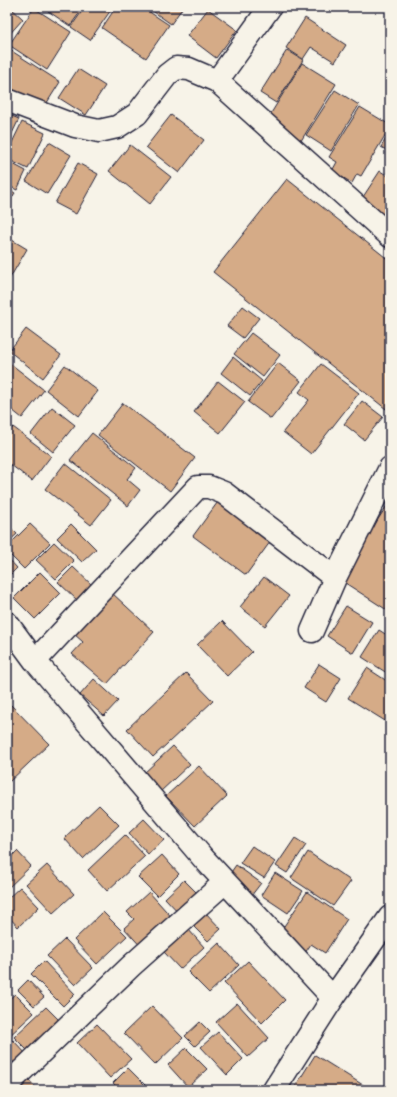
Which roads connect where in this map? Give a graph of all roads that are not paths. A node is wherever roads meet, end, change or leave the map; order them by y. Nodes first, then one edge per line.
1 (270, 7) edge
2 (217, 81) junction
3 (7, 100) edge
4 (390, 236) edge
5 (390, 468) edge
6 (335, 578) junction
7 (7, 623) edge
8 (312, 631) dead end
9 (35, 661) junction
10 (225, 882) junction
11 (390, 917) edge
12 (333, 998) junction
13 (7, 1085) edge
14 (274, 1090) edge

1 - 2 street
2 - 3 street
2 - 4 street
5 - 6 street
6 - 8 street
6 - 9 street
7 - 9 street
9 - 10 street
10 - 12 street
10 - 13 street
11 - 12 street
12 - 14 street

